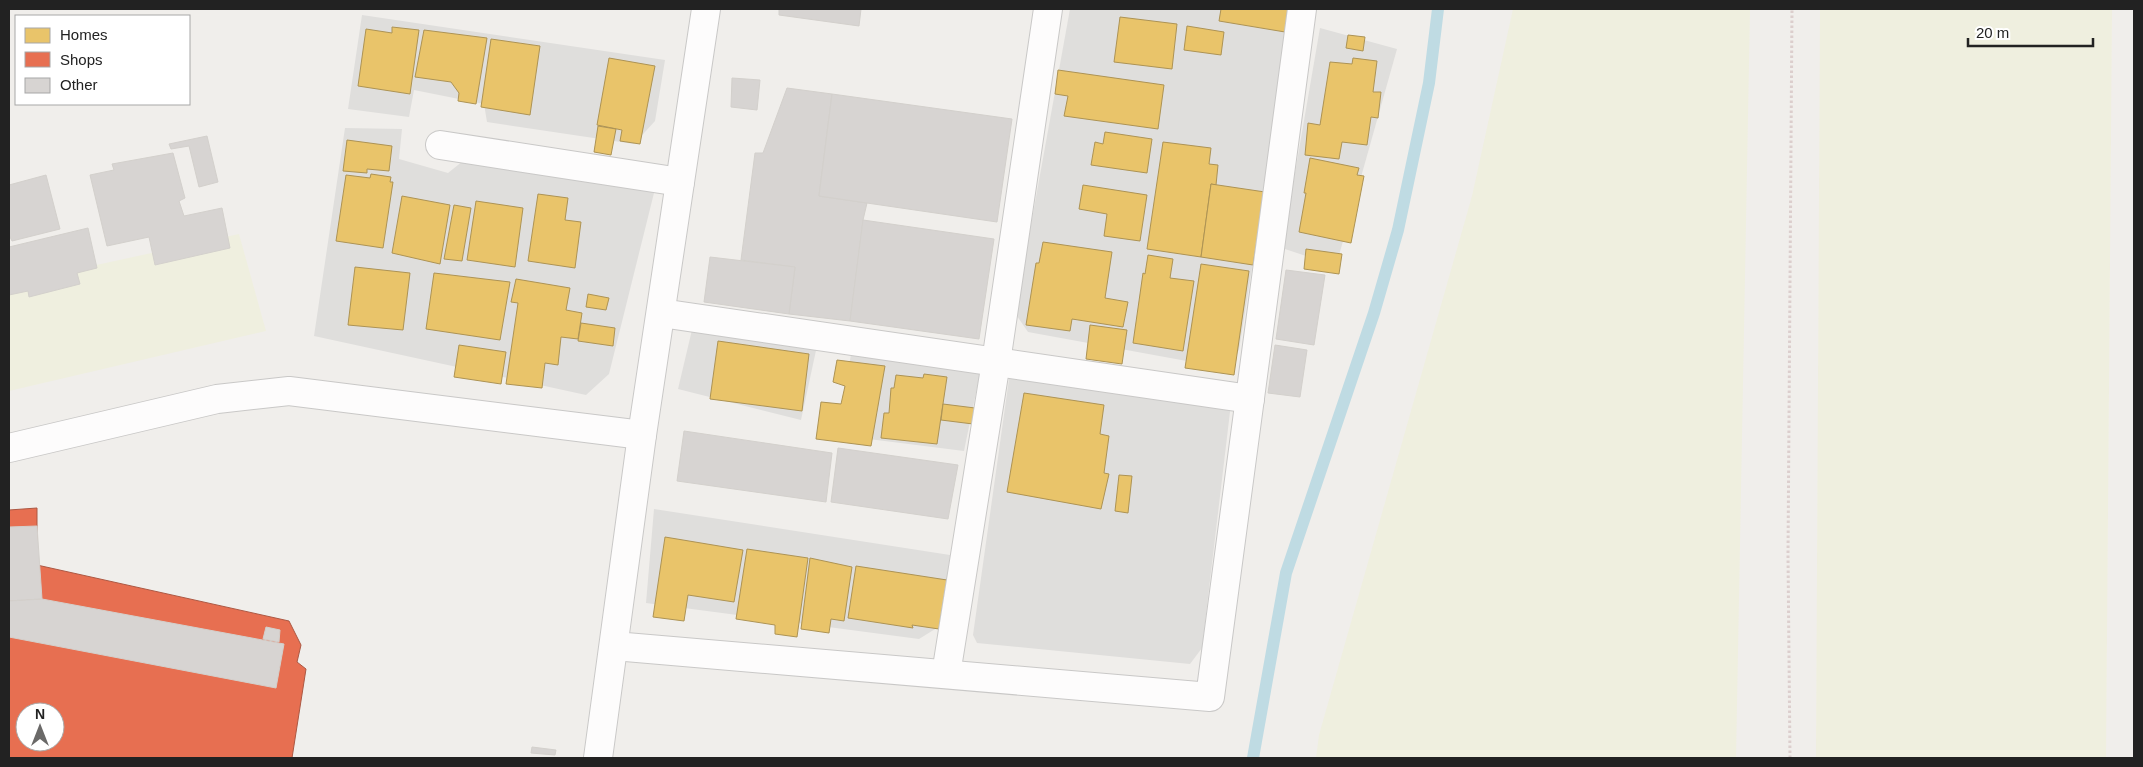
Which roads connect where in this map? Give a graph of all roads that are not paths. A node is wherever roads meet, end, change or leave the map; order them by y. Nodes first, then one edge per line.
1 (706, 9) edge
2 (1048, 9) edge
3 (1302, 9) edge
4 (440, 145) dead end
5 (680, 182) junction
6 (661, 313) junction
7 (996, 362) junction
8 (1250, 399) junction
9 (642, 435) junction
10 (9, 448) edge
11 (614, 646) junction
12 (946, 674) junction
13 (598, 758) edge

1 - 5 street
2 - 7 street
3 - 8 street
4 - 5 street
5 - 6 street
6 - 7 street
6 - 9 street
7 - 8 street
7 - 12 street
8 - 12 street
9 - 10 street
9 - 11 street
11 - 12 street
11 - 13 street

